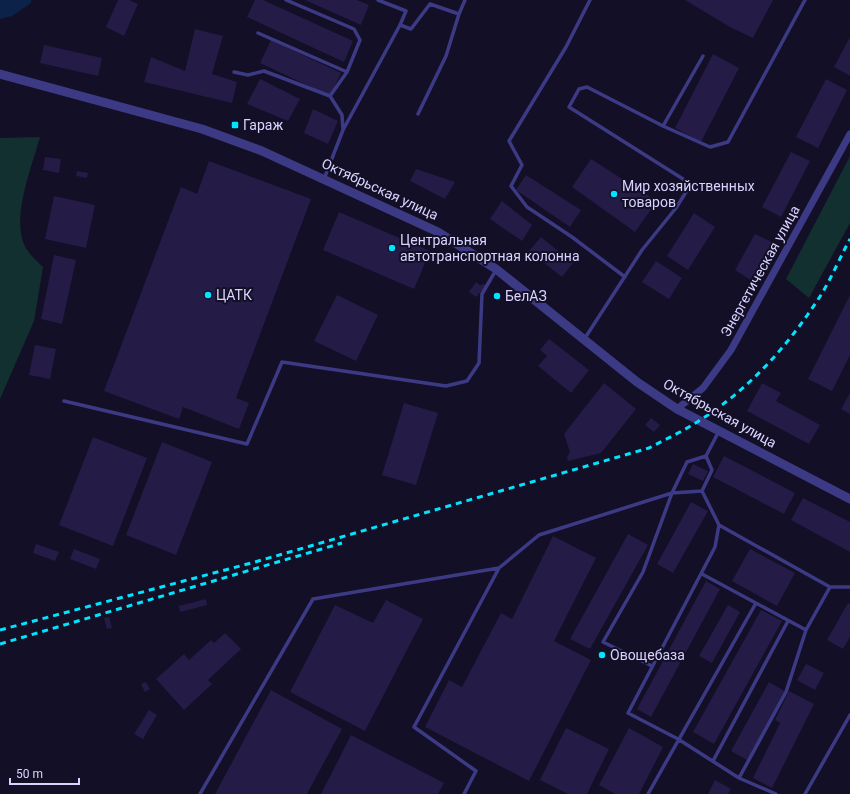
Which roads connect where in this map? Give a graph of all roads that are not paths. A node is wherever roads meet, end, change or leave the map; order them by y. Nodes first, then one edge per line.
1 (286, 0) edge
2 (378, 0) edge
3 (465, 0) edge
4 (590, 0) edge
5 (804, 0) edge
6 (431, 2) edge
7 (458, 14) junction
8 (400, 25) junction
9 (258, 33) dead end
10 (703, 56) dead end
11 (234, 72) dead end
12 (348, 72) junction
13 (0, 74) edge
14 (330, 96) junction
15 (418, 114) dead end
16 (663, 126) junction
17 (343, 130) junction
18 (850, 134) edge
19 (324, 178) junction
20 (496, 269) junction
21 (625, 277) junction
22 (584, 339) junction
23 (64, 401) dead end
24 (677, 409) junction
25 (719, 430) junction
26 (706, 456) junction
27 (702, 491) junction
28 (672, 494) junction
29 (850, 499) edge
30 (719, 525) junction
31 (499, 568) junction
32 (702, 574) junction
33 (830, 587) junction
34 (850, 587) edge
35 (756, 604) junction
36 (788, 621) junction
37 (806, 630) junction
38 (652, 666) junction
39 (850, 715) edge
40 (678, 739) junction
41 (713, 761) junction
42 (739, 778) junction
43 (200, 794) edge
44 (464, 794) edge
45 (648, 794) edge
46 (776, 794) edge
47 (805, 794) edge

1 - 12 lane
2 - 8 lane
3 - 7 lane
4 - 21 lane
5 - 16 lane
6 - 7 lane
6 - 8 lane
7 - 15 lane
8 - 17 lane
9 - 12 lane
10 - 16 lane
11 - 14 lane
12 - 14 lane
13 - 19 street, Октябрьская улица
14 - 17 lane
16 - 21 lane
17 - 19 lane
18 - 24 street, Энергетическая улица
19 - 20 street, Октябрьская улица
20 - 22 street, Октябрьская улица
20 - 23 lane
21 - 22 lane
22 - 24 street, Октябрьская улица
24 - 25 street, Октябрьская улица
25 - 26 lane
25 - 29 street, Октябрьская улица
26 - 27 lane
26 - 28 lane
27 - 28 lane
27 - 30 lane
28 - 31 lane
28 - 38 lane
30 - 32 lane
30 - 33 lane
31 - 43 lane
31 - 44 lane
32 - 35 lane
32 - 38 lane
33 - 34 lane
33 - 37 lane
35 - 36 lane
35 - 40 lane
36 - 37 lane
36 - 41 lane
37 - 42 lane
38 - 40 lane
39 - 47 lane
40 - 41 lane
40 - 45 lane
41 - 42 lane
42 - 46 lane

